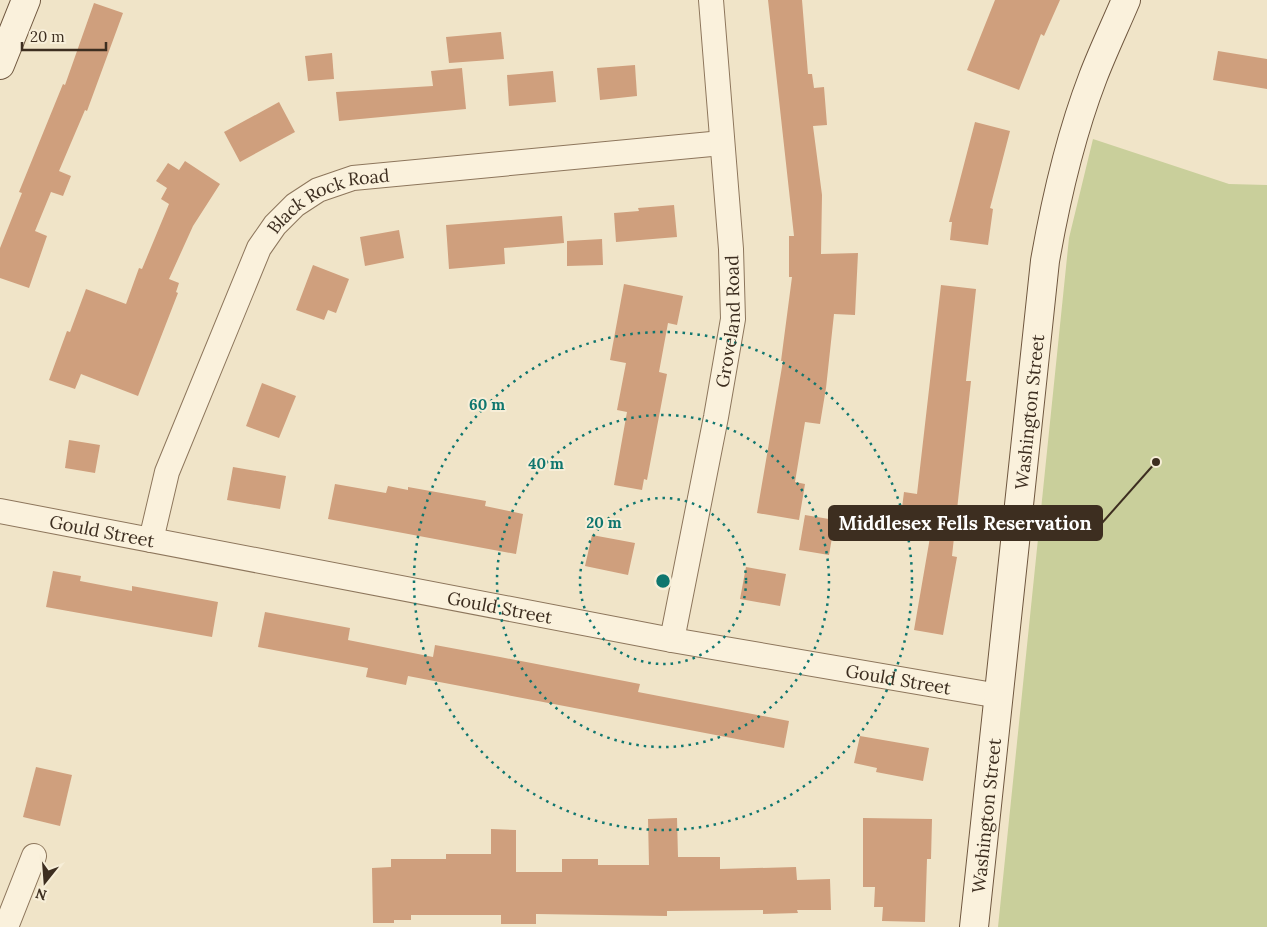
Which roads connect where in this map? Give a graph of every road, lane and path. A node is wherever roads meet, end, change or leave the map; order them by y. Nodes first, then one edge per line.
1 (26, 0) edge
2 (711, 0) edge
3 (1126, 0) edge
4 (0, 65) edge
5 (722, 143) junction
6 (0, 511) edge
7 (151, 540) junction
8 (672, 640) junction
9 (999, 696) junction
10 (34, 856) dead end
11 (6, 927) edge
12 (974, 927) edge

1 - 4 main road
2 - 5 street, Groveland Road
3 - 9 main road, Washington Street
5 - 7 street, Black Rock Road
5 - 8 street, Groveland Road
6 - 7 street, Gould Street
7 - 8 street, Gould Street
8 - 9 street, Gould Street
9 - 12 main road, Washington Street
10 - 11 street

